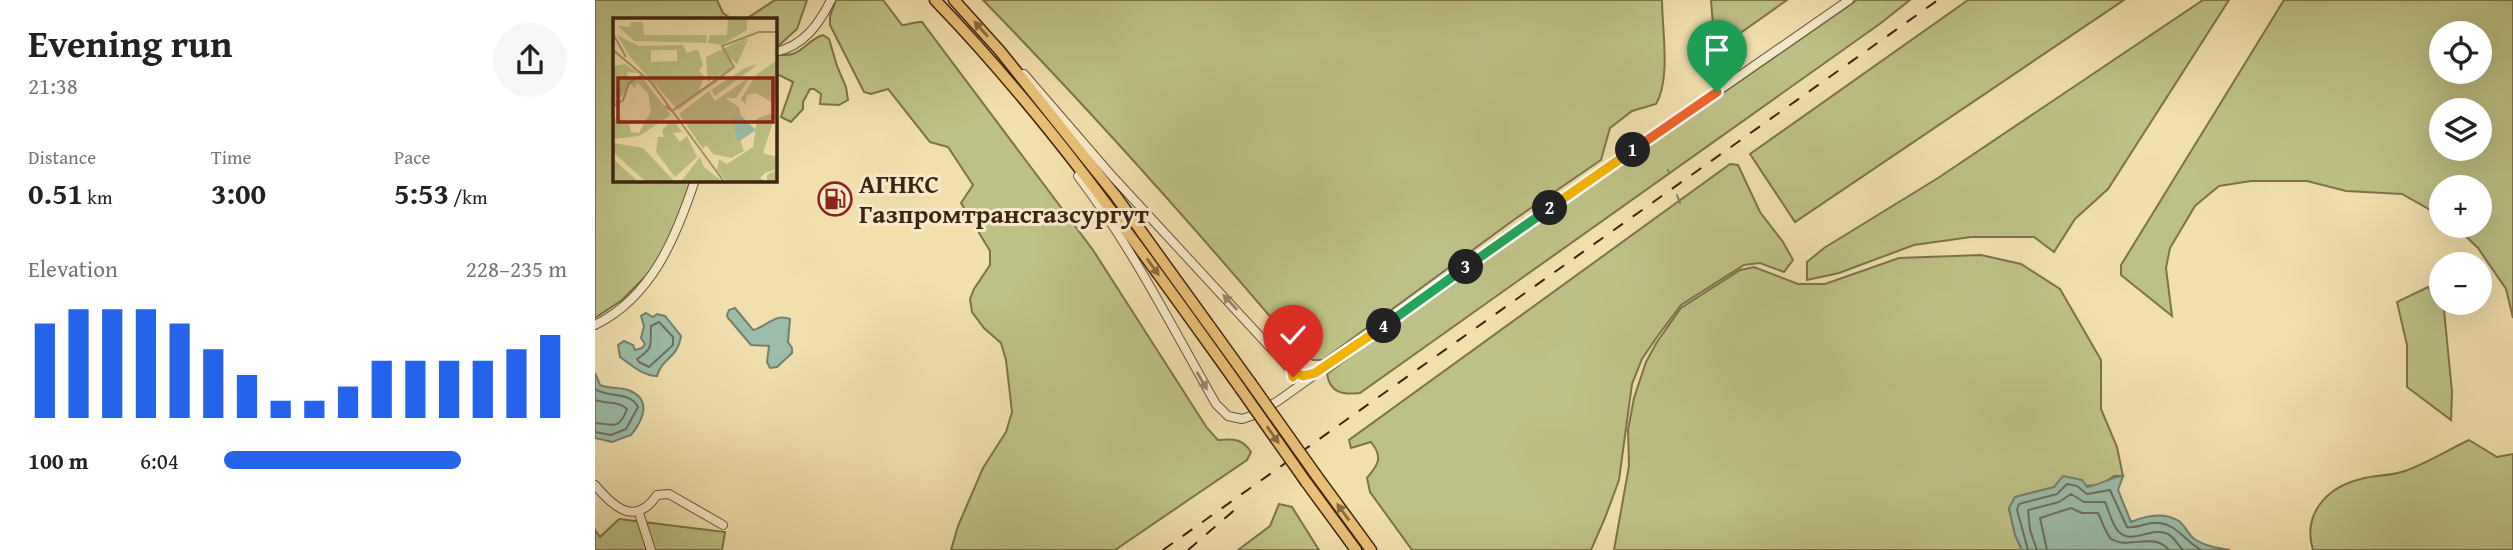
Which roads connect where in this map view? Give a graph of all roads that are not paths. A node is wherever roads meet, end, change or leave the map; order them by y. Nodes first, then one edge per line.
1 (831, 0) edge
2 (935, 0) edge
3 (954, 0) edge
4 (1849, 0) edge
5 (777, 51) edge
6 (1000, 51) junction
7 (990, 59) junction
8 (694, 182) edge
9 (595, 325) edge
10 (1338, 359) junction
11 (1292, 371) junction
12 (1245, 385) junction
13 (1278, 401) junction
14 (595, 485) edge
15 (639, 513) junction
16 (723, 525) dead end
17 (650, 550) edge
18 (1356, 550) edge
19 (1371, 550) edge

1 - 5 street
2 - 7 main road
6 -> 3 main road
4 - 10 street
11 -> 6 street
6 - 12 main road
7 -> 12 main road
7 -> 13 street
8 - 9 street
10 - 11 street
10 - 13 street
11 - 13 street
12 -> 18 main road, bridge
19 -> 12 main road, bridge
14 - 15 street
15 - 16 street
15 - 17 street

